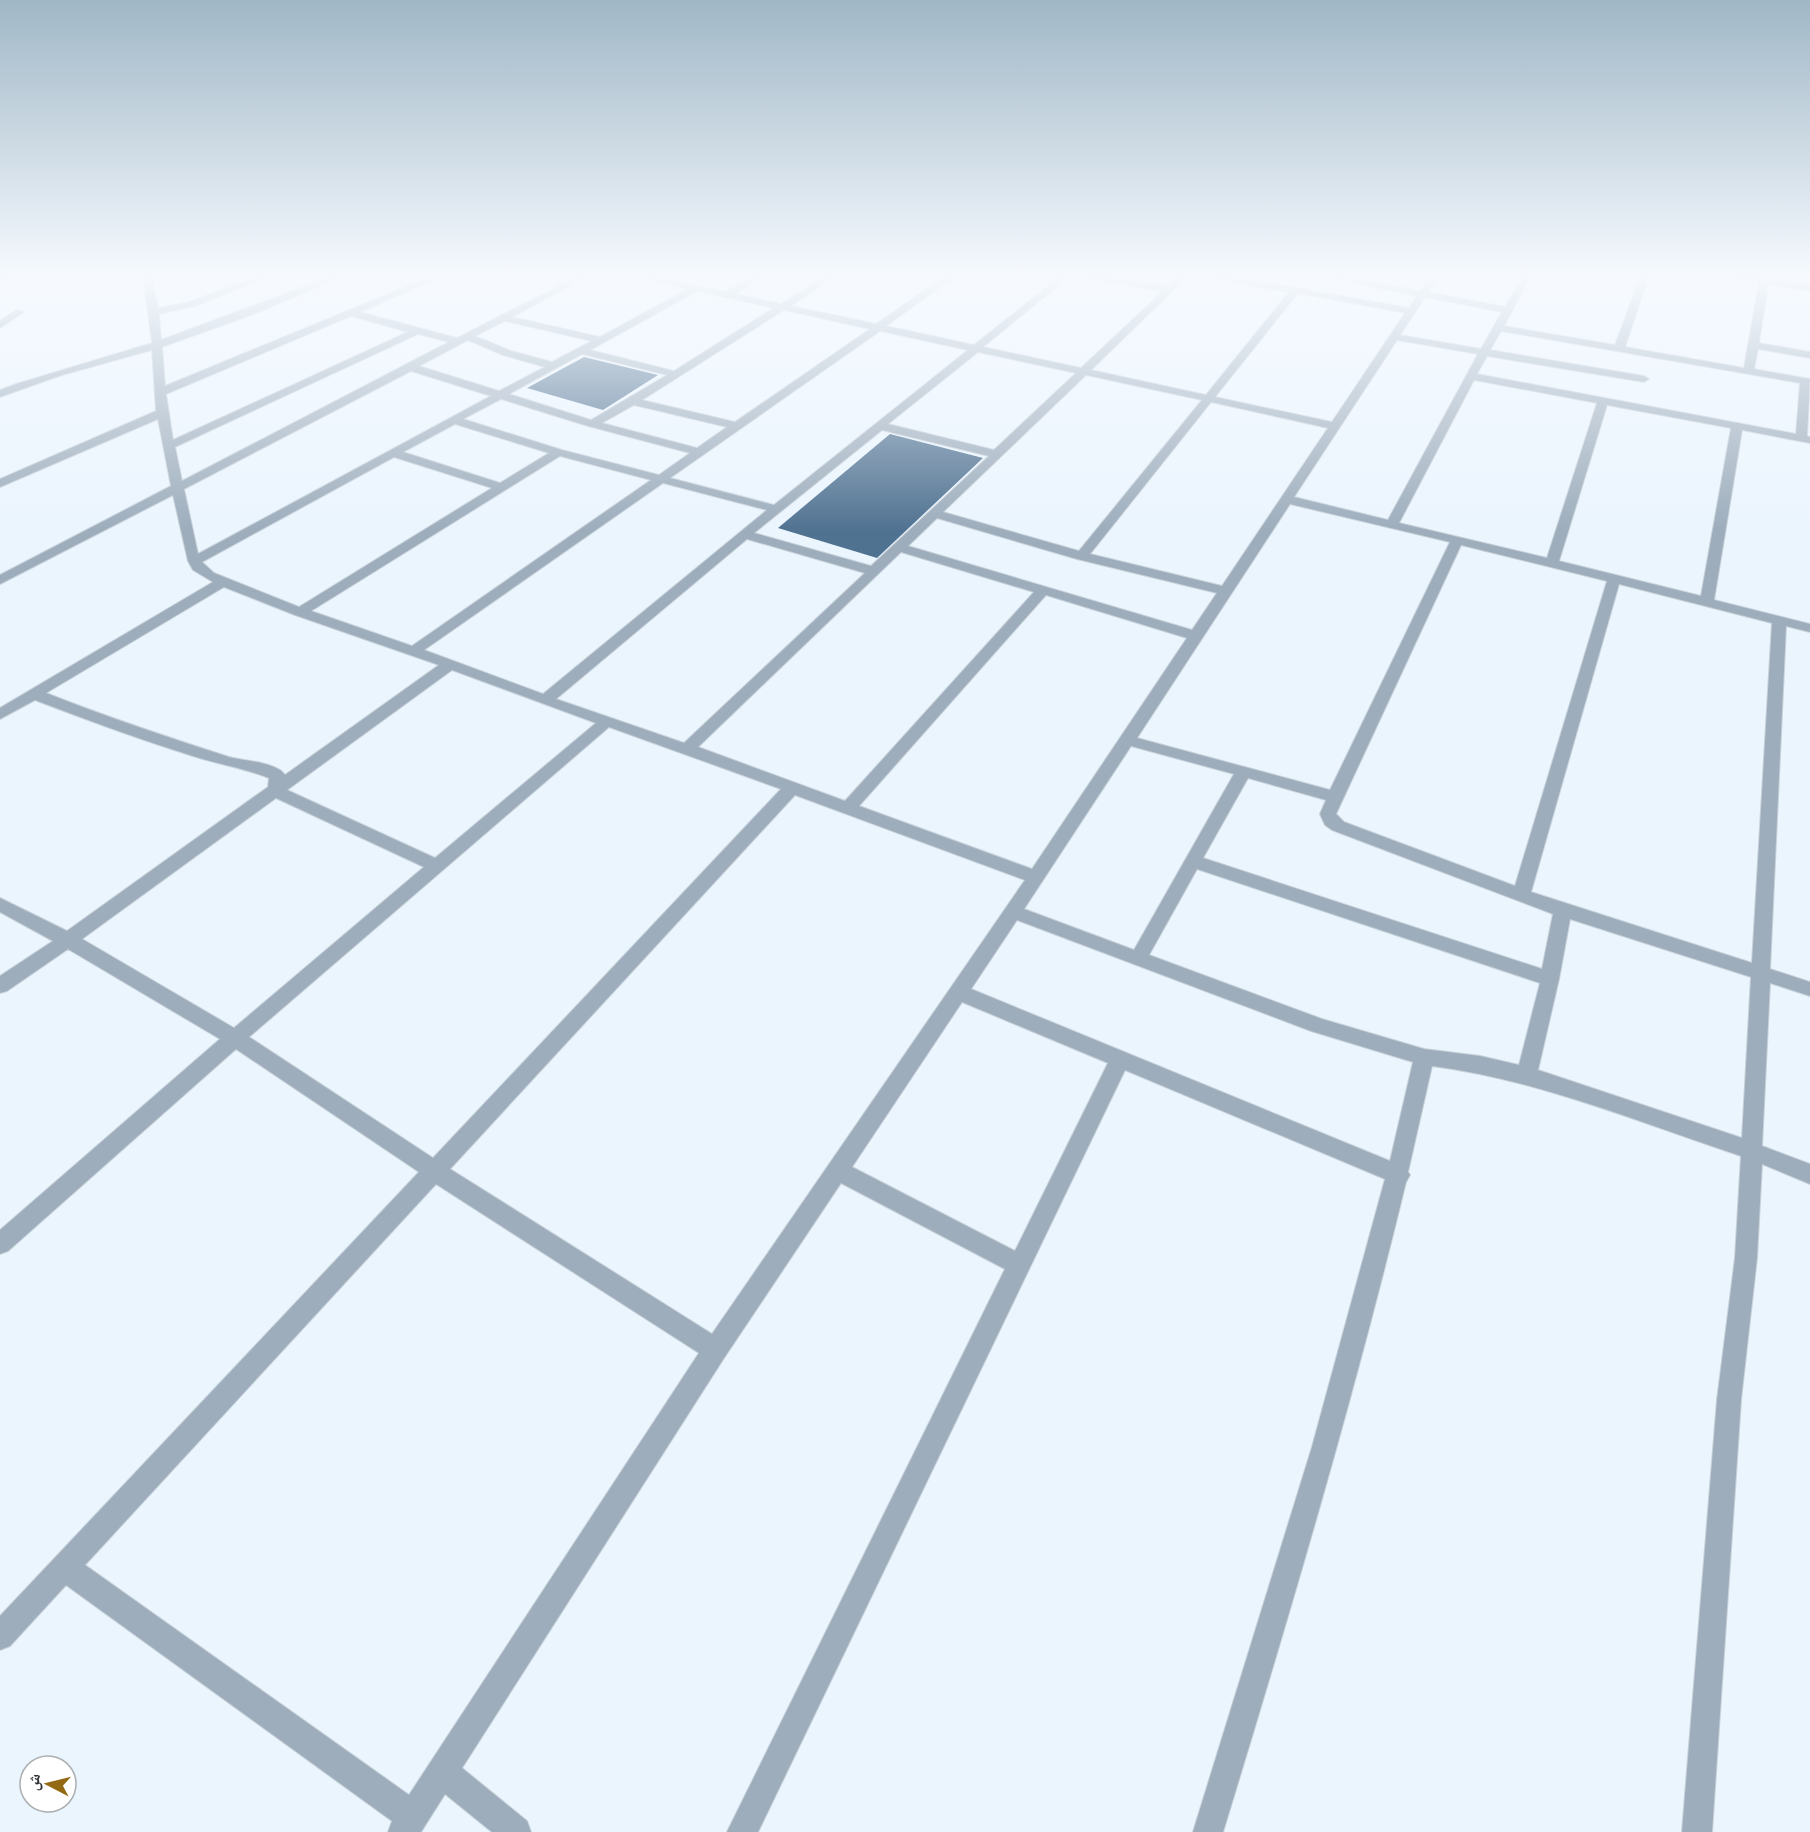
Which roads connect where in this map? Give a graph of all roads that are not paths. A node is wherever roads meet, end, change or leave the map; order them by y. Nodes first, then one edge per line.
1 (103, 360) edge
2 (158, 360) edge
3 (237, 360) edge
4 (353, 360) edge
5 (422, 360) edge
6 (534, 360) edge
7 (564, 360) edge
8 (620, 360) edge
9 (695, 360) edge
10 (831, 360) edge
11 (961, 360) edge
12 (1031, 360) edge
13 (1094, 360) edge
14 (1238, 360) edge
15 (1379, 360) edge
16 (1480, 360) edge
17 (1537, 360) edge
18 (1628, 360) edge
19 (1751, 360) edge
20 (554, 366) junction
21 (410, 367) junction
22 (1082, 372) junction
23 (1749, 372) junction
24 (674, 374) junction
25 (1471, 376) junction
26 (1644, 380) junction
27 (0, 381) edge
28 (1808, 382) edge
29 (24, 383) junction
30 (161, 392) junction
31 (0, 394) edge
32 (500, 396) junction
33 (1208, 398) junction
34 (633, 401) junction
35 (1603, 401) junction
36 (162, 413) junction
37 (1807, 413) edge
38 (453, 420) junction
39 (592, 424) junction
40 (736, 426) junction
41 (881, 426) junction
42 (1336, 426) junction
43 (1737, 426) junction
44 (1805, 439) edge
45 (171, 445) junction
46 (558, 452) junction
47 (699, 452) junction
48 (393, 453) junction
49 (996, 454) junction
50 (660, 479) junction
51 (0, 483) edge
52 (179, 487) junction
53 (501, 487) junction
54 (1285, 499) junction
55 (776, 509) junction
56 (934, 513) junction
57 (1392, 526) junction
58 (746, 535) junction
59 (1456, 542) junction
60 (898, 547) junction
61 (1082, 556) junction
62 (194, 561) junction
63 (1552, 562) junction
64 (873, 570) junction
65 (1614, 578) junction
66 (0, 580) edge
67 (221, 583) junction
68 (1044, 589) junction
69 (1225, 591) junction
70 (1707, 601) junction
71 (300, 612) junction
72 (1779, 620) junction
73 (1810, 628) edge
74 (1197, 636) junction
75 (414, 651) junction
76 (450, 663) junction
77 (34, 694) junction
78 (545, 700) junction
79 (0, 714) edge
80 (606, 722) junction
81 (1127, 740) junction
82 (687, 749) junction
83 (1243, 772) junction
84 (791, 789) junction
85 (276, 791) junction
86 (1335, 796) junction
87 (847, 809) junction
88 (1193, 861) junction
89 (436, 866) junction
90 (1036, 877) junction
91 (1521, 895) junction
92 (0, 904) edge
93 (1563, 909) junction
94 (1013, 912) junction
95 (68, 940) junction
96 (1138, 959) junction
97 (1760, 975) junction
98 (1550, 979) junction
99 (0, 986) edge
100 (1810, 989) edge
101 (958, 992) junction
102 (234, 1038) junction
103 (1424, 1057) junction
104 (1120, 1059) junction
105 (1527, 1075) junction
106 (1752, 1151) junction
107 (837, 1169) junction
108 (433, 1170) junction
109 (1399, 1174) junction
110 (1810, 1174) edge
111 (0, 1244) edge
112 (1020, 1265) junction
113 (715, 1350) junction
114 (65, 1567) junction
115 (0, 1636) edge
116 (442, 1772) junction
117 (408, 1824) edge
118 (516, 1832) edge
119 (742, 1832) edge
120 (1208, 1832) edge
121 (1697, 1832) edge

1 - 29 street
2 - 30 street
3 - 30 street
4 - 45 street
5 - 21 street
6 - 20 street
7 - 20 street
8 - 24 street
9 - 24 street
10 - 40 street
11 - 41 street
12 - 22 street
13 - 22 street
14 - 33 street
15 - 42 street
16 - 25 street
17 - 26 street
18 - 26 street
19 - 23 street
20 - 32 street
21 - 32 street
21 - 52 street
22 - 33 street
22 - 49 street
23 - 26 street
23 - 28 street
24 - 34 street
25 - 35 street
25 - 57 street
26 - 35 street
26 - 43 street
27 - 29 street
28 - 37 street
29 - 31 street
30 - 36 street
32 - 38 street
32 - 39 street
33 - 42 street
33 - 61 street
34 - 39 street
34 - 40 street
35 - 63 street
36 - 45 street
36 - 51 street
37 - 44 street
38 - 46 street
38 - 48 street
39 - 47 street
40 - 47 street
41 - 49 street
41 - 55 street
42 - 54 street
43 - 44 street
43 - 70 street
45 - 52 street
46 - 50 street
46 - 53 street
47 - 50 street
48 - 53 street
48 - 62 street
49 - 56 street
50 - 55 street
50 - 75 street
52 - 62 street
52 - 66 street
53 - 71 street
54 - 57 street
54 - 69 street
55 - 58 street
56 - 60 street
56 - 61 street
57 - 59 street
58 - 64 street
58 - 78 street
59 - 63 street
59 - 86 street
60 - 64 street
60 - 68 street
61 - 69 street
62 - 67 street
63 - 65 street
64 - 82 street
65 - 70 street
65 - 91 street
67 - 71 street
67 - 77 street
68 - 74 street
68 - 87 street
69 - 74 street
70 - 72 street
71 - 75 street
72 - 73 street
72 - 97 street
74 - 81 street
75 - 76 street
76 - 78 street
76 - 85 street
77 - 79 street
77 - 85 street
78 - 80 street
80 - 82 street
80 - 89 street
81 - 83 street
81 - 90 street
82 - 84 street
83 - 86 street
83 - 88 street
84 - 87 street
84 - 108 street
85 - 89 street
85 - 95 street
86 - 91 street
87 - 90 street
88 - 96 street
88 - 98 street
89 - 102 street
90 - 94 street
91 - 93 street
92 - 95 street
93 - 97 street
93 - 98 street
94 - 96 street
94 - 101 street
95 - 99 street
95 - 102 street
96 - 103 street
97 - 100 street
97 - 106 street
98 - 105 street
101 - 104 street
101 - 107 street
102 - 108 street
102 - 111 street
103 - 105 street
103 - 109 street
104 - 109 street
104 - 112 street
105 - 106 street
106 - 110 street
106 - 121 street
107 - 112 street
107 - 113 street
108 - 113 street
108 - 114 street
109 - 120 street
112 - 119 street
113 - 116 street
114 - 115 street
114 - 117 street
116 - 117 street
116 - 118 street

